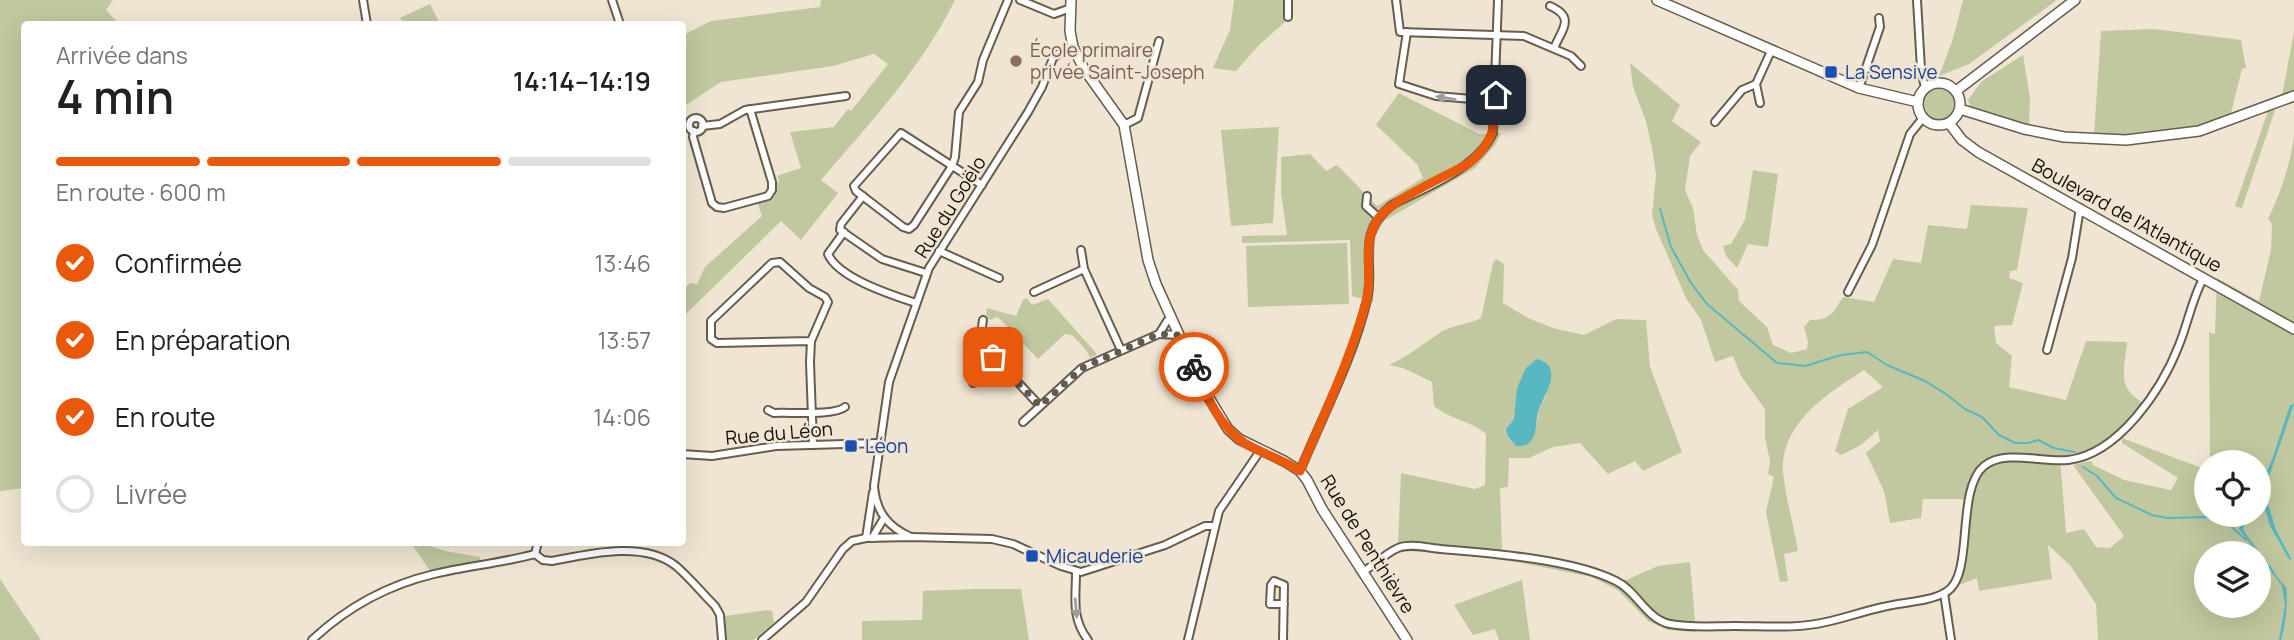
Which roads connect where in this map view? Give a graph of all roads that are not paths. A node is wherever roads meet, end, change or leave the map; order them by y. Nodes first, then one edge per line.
1 (363, 0) edge
2 (612, 0) edge
3 (1008, 0) edge
4 (1020, 0) edge
5 (1288, 0) edge
6 (1396, 0) edge
7 (1498, 0) edge
8 (1657, 0) edge
9 (1917, 0) edge
10 (2075, 0) edge
11 (1071, 4) edge
12 (1550, 6) dead end
13 (1288, 17) dead end
14 (1879, 18) dead end
15 (366, 21) edge
16 (619, 21) edge
17 (1407, 32) junction
18 (1497, 35) junction
19 (1159, 41) dead end
20 (1073, 47) junction
21 (1554, 48) junction
22 (1772, 49) junction
23 (1581, 66) dead end
24 (1756, 84) junction
25 (1860, 88) junction
26 (1925, 88) junction
27 (1956, 91) junction
28 (846, 96) dead end
29 (2294, 96) edge
30 (1496, 101) junction
31 (1918, 102) junction
32 (1760, 103) dead end
33 (750, 109) junction
34 (1960, 109) junction
35 (686, 118) edge
36 (1923, 118) junction
37 (690, 120) junction
38 (1715, 122) dead end
39 (1949, 123) junction
40 (1124, 125) junction
41 (702, 126) junction
42 (694, 131) junction
43 (952, 166) junction
44 (982, 185) junction
45 (863, 196) junction
46 (1367, 196) dead end
47 (2080, 208) junction
48 (1379, 218) junction
49 (844, 233) junction
50 (1081, 250) dead end
51 (939, 251) junction
52 (1084, 269) junction
53 (926, 274) junction
54 (999, 278) dead end
55 (2203, 279) junction
56 (1034, 292) dead end
57 (1848, 292) dead end
58 (916, 303) junction
59 (1171, 319) junction
60 (983, 320) dead end
61 (2294, 329) edge
62 (1159, 334) junction
63 (1179, 335) junction
64 (811, 341) junction
65 (1121, 350) junction
66 (2047, 350) dead end
67 (993, 357) junction
68 (973, 383) dead end
69 (1040, 406) junction
70 (845, 407) dead end
71 (768, 410) dead end
72 (812, 412) junction
73 (1023, 422) dead end
74 (879, 443) junction
75 (813, 445) junction
76 (1260, 451) junction
77 (686, 454) edge
78 (1300, 471) junction
79 (874, 486) junction
80 (884, 518) junction
81 (1214, 526) junction
82 (911, 537) junction
83 (869, 538) junction
84 (537, 546) edge
85 (535, 554) junction
86 (1076, 572) junction
87 (1363, 572) junction
88 (1944, 593) junction
89 (1284, 604) dead end
90 (312, 640) edge
91 (722, 640) edge
92 (762, 640) edge
93 (1088, 640) edge
94 (1188, 640) edge
95 (1283, 640) edge
96 (1407, 640) edge
97 (1951, 640) edge

1 - 15 street
2 - 16 street
3 - 43 street
4 - 11 street
5 - 13 street
6 - 17 street
7 - 18 street
8 - 22 street
9 - 26 street
10 - 27 street
11 - 20 street, Rue de Penthièvre
12 - 21 street
14 - 25 street
17 - 18 street
30 -> 17 street
18 - 21 street
18 - 30 street
19 - 40 street
20 - 40 street, Rue de Penthièvre
20 - 44 street, Rue du Goëlo
21 - 23 street
22 - 24 street
22 - 25 street
24 - 32 street
24 - 38 street
25 - 31 street
26 - 27 street
26 - 31 street
27 - 34 street
28 - 33 street
29 - 34 street
30 - 48 street
31 - 36 street
33 - 41 street
33 - 42 street
34 - 39 street
35 - 37 street
36 - 39 street
36 - 57 street
37 - 41 street
37 - 42 street
39 - 47 street, Boulevard de l'Atlantique
40 - 59 street, Rue de Penthièvre
41 - 42 street
43 - 44 street
43 - 45 street
43 - 45 street
44 - 51 street, Rue du Goëlo
45 - 49 street
46 - 48 street
47 - 55 street, Boulevard de l'Atlantique
47 - 66 street
48 - 78 street
49 - 53 street
49 - 58 street
50 - 52 street
51 - 53 street, Rue du Goëlo
51 - 54 street
52 - 56 street
52 - 65 street
53 - 58 street, Rue du Goëlo
55 - 61 street, Boulevard de l'Atlantique
55 - 88 street
58 - 74 street, Rue du Goëlo
59 - 62 street
59 - 63 street, Rue de Penthièvre
60 - 67 street
62 - 63 street
62 - 65 street
63 - 76 street, Rue de Penthièvre
64 - 64 street
64 - 72 street
65 - 69 street
67 - 68 street
67 - 69 street
69 - 73 street
70 - 72 street
71 - 72 street
72 - 75 street
74 - 75 street, Rue du Léon
74 - 79 street, Rue du Goëlo
75 - 77 street, Rue du Léon
76 - 78 street, Rue de Penthièvre
76 - 81 street
78 - 87 street, Rue de Penthièvre
79 - 80 street, Rue du Goëlo
79 - 83 street, Rue du Goëlo
80 - 82 street
80 - 83 street
81 - 86 street
81 - 94 street
82 - 83 street
82 - 86 street
83 - 92 street
84 - 85 street
85 - 90 street
85 - 91 street
86 -> 93 street
87 - 88 street
87 - 96 street, Rue de Penthièvre
88 - 97 street
89 - 95 street

